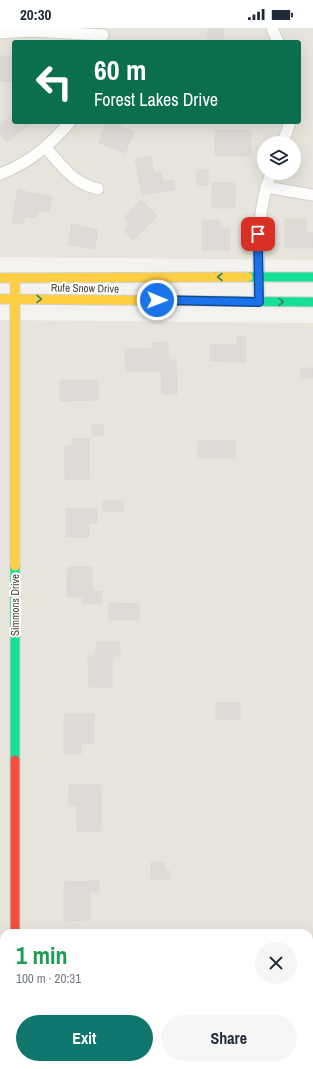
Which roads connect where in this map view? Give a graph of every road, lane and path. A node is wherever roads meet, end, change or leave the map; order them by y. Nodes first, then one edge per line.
1 (272, 28) edge
2 (0, 33) edge
3 (103, 35) edge
4 (277, 40) edge
5 (68, 124) edge
6 (289, 124) edge
7 (285, 136) edge
8 (46, 148) junction
9 (0, 174) edge
10 (268, 180) edge
11 (266, 187) junction
12 (98, 189) dead end
13 (313, 194) edge
14 (259, 277) junction
15 (313, 277) edge
16 (0, 278) edge
17 (15, 278) junction
18 (0, 299) edge
19 (15, 299) junction
20 (259, 302) junction
21 (313, 302) edge
22 (15, 929) edge

1 - 4 street
2 - 3 street
5 - 8 street
6 - 7 street
8 - 9 street
8 - 12 street
10 - 11 street
11 - 13 street
11 - 14 street
14 - 15 street, Rufe Snow Drive
14 -> 17 street, Rufe Snow Drive
14 - 20 street
16 - 17 street, Rufe Snow Drive
17 - 19 street, Simmons Drive
18 - 19 street, Rufe Snow Drive
19 -> 20 street, Rufe Snow Drive
19 - 22 street, Simmons Drive
20 -> 21 street, Rufe Snow Drive

